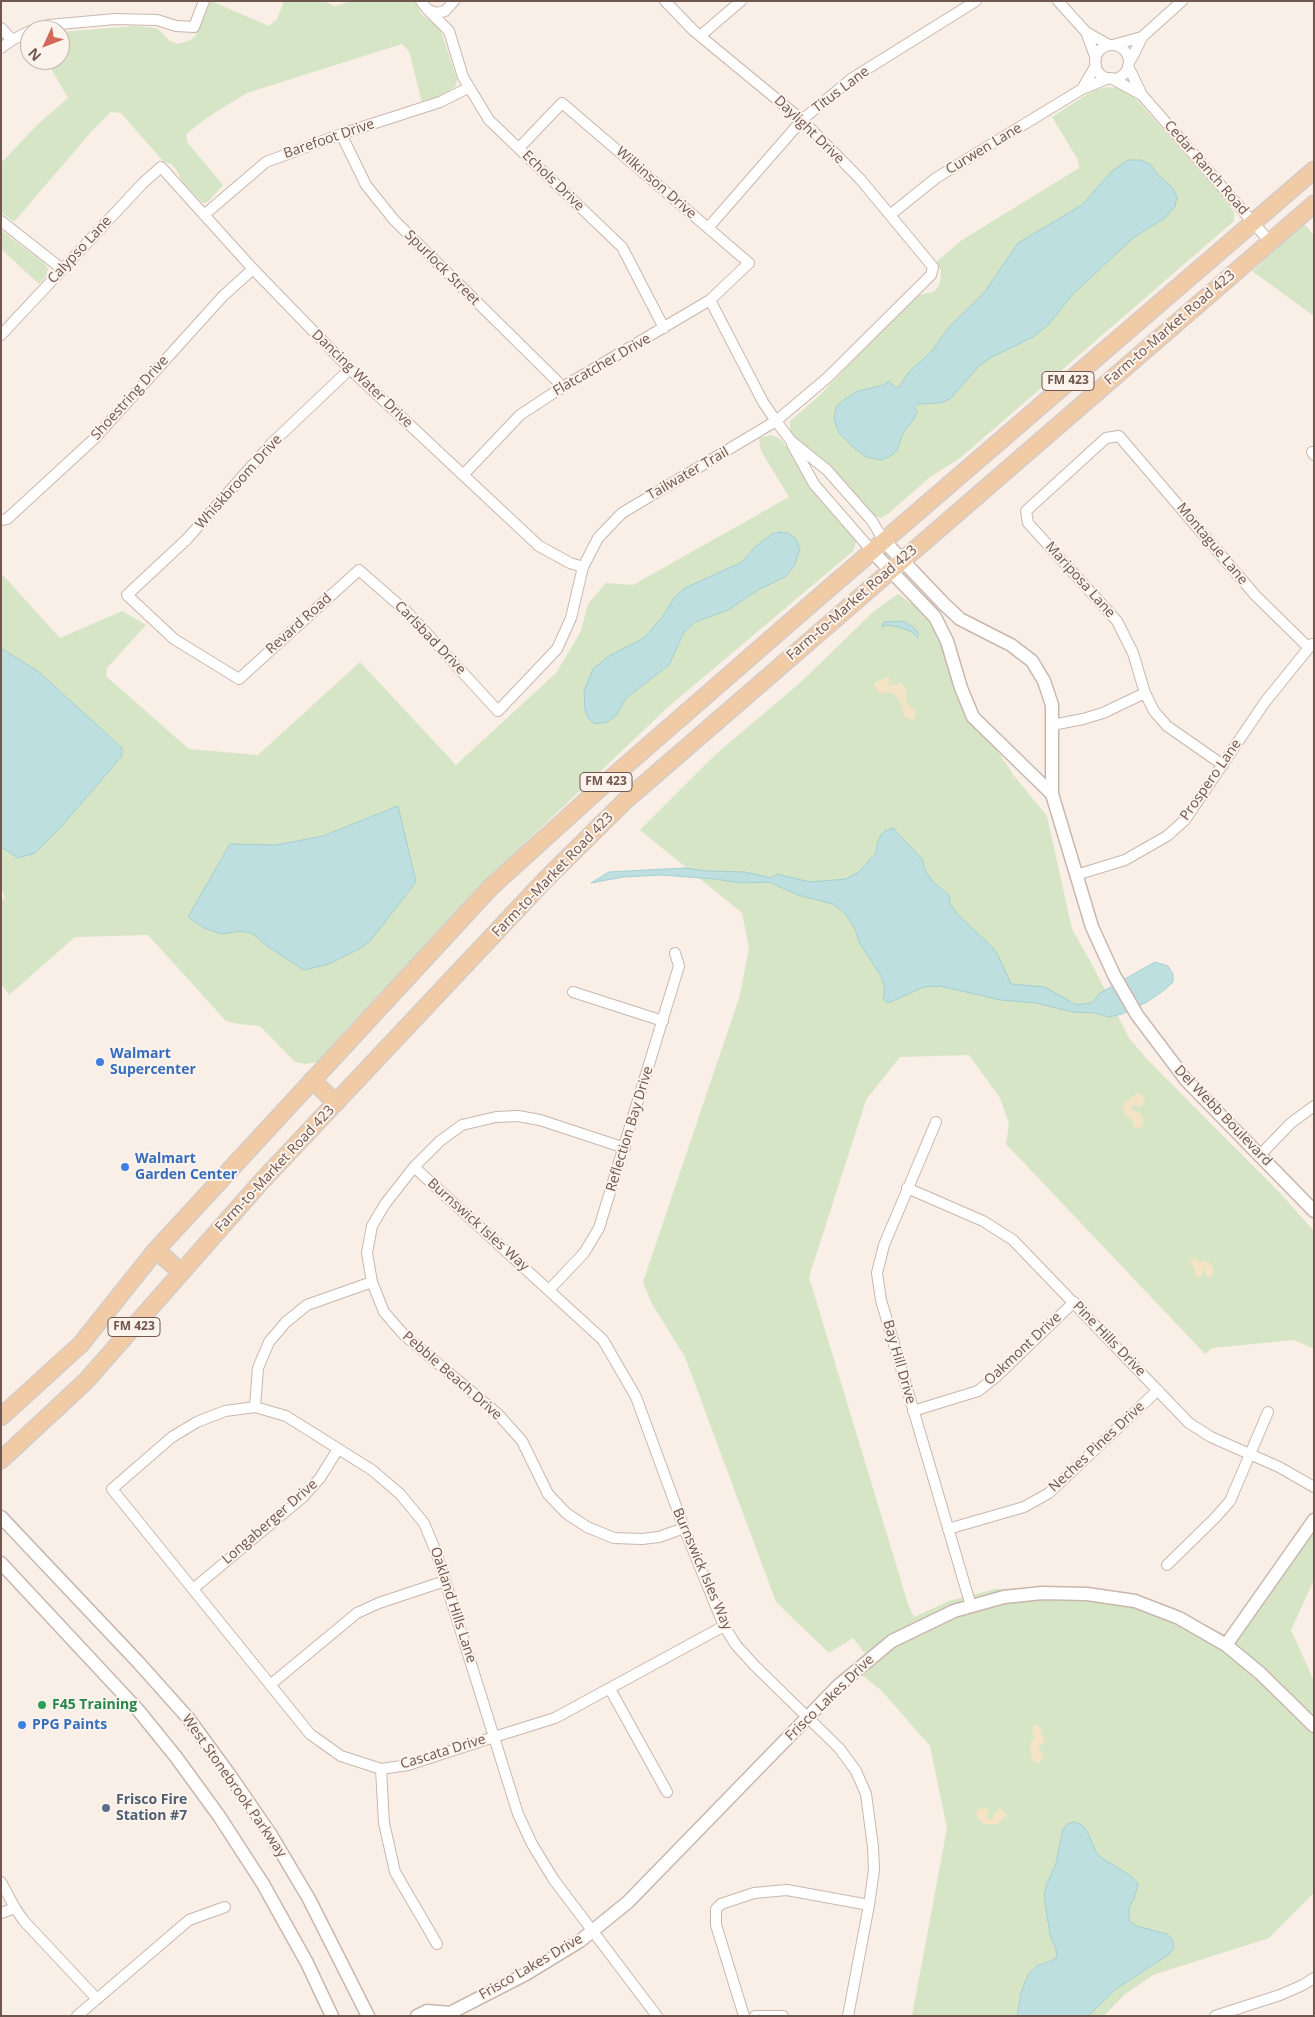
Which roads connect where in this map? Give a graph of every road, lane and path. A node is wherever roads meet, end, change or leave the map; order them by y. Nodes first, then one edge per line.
1 (204, 1) edge
2 (665, 1) edge
3 (741, 1) edge
4 (976, 1) edge
5 (1058, 1) edge
6 (1182, 1) edge
7 (453, 3) edge
8 (424, 5) edge
9 (70, 23) edge
10 (1, 28) edge
11 (449, 31) junction
12 (1086, 32) junction
13 (20, 36) edge
14 (700, 36) junction
15 (1142, 36) junction
16 (12, 40) junction
17 (1111, 45) junction
18 (1, 48) edge
19 (1096, 62) junction
20 (1129, 64) junction
21 (1110, 78) junction
22 (468, 88) junction
23 (1082, 89) junction
24 (1142, 95) junction
25 (802, 120) junction
26 (341, 134) junction
27 (519, 148) junction
28 (161, 167) joint
29 (1314, 170) edge
30 (1314, 204) edge
31 (204, 215) junction
32 (890, 215) junction
33 (1, 221) edge
34 (1253, 222) junction
35 (708, 228) junction
36 (1270, 242) junction
37 (749, 263) joint
38 (253, 268) junction
39 (62, 269) junction
40 (931, 275) joint
41 (710, 300) junction
42 (664, 328) junction
43 (1, 335) edge
44 (350, 369) junction
45 (561, 388) junction
46 (776, 421) junction
47 (791, 441) junction
48 (463, 475) junction
49 (1026, 511) joint
50 (1, 520) edge
51 (878, 546) junction
52 (895, 565) junction
53 (583, 567) junction
54 (358, 570) joint
55 (1312, 645) edge
56 (239, 678) joint
57 (1145, 693) junction
58 (498, 711) joint
59 (1052, 725) junction
60 (1222, 765) junction
61 (1052, 794) junction
62 (1076, 875) junction
63 (675, 953) dead end
64 (573, 992) dead end
65 (663, 1021) junction
66 (312, 1080) junction
67 (336, 1102) junction
68 (1314, 1106) edge
69 (936, 1122) dead end
70 (624, 1148) junction
71 (1260, 1155) junction
72 (414, 1167) junction
73 (908, 1188) junction
74 (1314, 1211) edge
75 (156, 1250) junction
76 (181, 1272) junction
77 (372, 1282) junction
78 (549, 1290) junction
79 (1074, 1302) junction
80 (1158, 1390) junction
81 (255, 1408) junction
82 (913, 1411) junction
83 (1268, 1412) dead end
84 (1, 1417) edge
85 (338, 1449) junction
86 (1250, 1454) junction
87 (1, 1460) edge
88 (1314, 1487) edge
89 (112, 1489) joint
90 (1, 1518) edge
91 (1314, 1520) edge
92 (684, 1528) junction
93 (948, 1529) junction
94 (1, 1563) edge
95 (1167, 1565) dead end
96 (445, 1580) junction
97 (192, 1589) junction
98 (971, 1606) junction
99 (724, 1626) junction
100 (1226, 1645) junction
101 (270, 1685) junction
102 (610, 1689) junction
103 (807, 1717) junction
104 (1314, 1726) edge
105 (494, 1737) junction
106 (381, 1769) junction
107 (667, 1792) dead end
108 (1, 1882) edge
109 (870, 1905) junction
110 (225, 1907) dead end
111 (15, 1908) junction
112 (1, 1913) edge
113 (593, 1930) junction
114 (437, 1944) dead end
115 (1314, 1978) edge
116 (97, 1999) junction
117 (449, 2014) edge
118 (77, 2016) edge
119 (332, 2016) edge
120 (368, 2016) edge
121 (417, 2016) edge
122 (657, 2016) edge
123 (744, 2016) edge
124 (755, 2016) edge
125 (783, 2016) edge
126 (848, 2016) edge
127 (1215, 2016) edge

1 - 9 street
2 - 14 street, Daylight Drive
3 - 14 street
4 - 25 street, Titus Lane
5 - 12 street
6 - 15 street
7 - 8 street
7 - 11 street, Echols Drive
8 - 11 street, Echols Drive
10 - 16 street
11 - 22 street, Echols Drive
12 - 17 street
12 - 19 street
13 - 16 street
14 - 25 street, Daylight Drive
15 - 17 street
15 - 20 street
16 - 18 street
17 - 19 street
17 - 20 street
19 - 21 street
19 - 23 street, Curwen Lane
20 - 21 street
20 - 24 street, Cedar Ranch Road
21 - 23 street, Curwen Lane
21 - 24 street, Cedar Ranch Road
22 - 26 street, Barefoot Drive
22 - 27 street, Echols Drive
23 - 32 street, Curwen Lane
24 - 34 street, Cedar Ranch Road
25 - 32 street, Daylight Drive
25 - 35 street, Titus Lane
26 - 31 street, Barefoot Drive
26 - 45 street, Spurlock Street
27 - 35 street, Wilkinson Drive
27 - 42 street, Echols Drive
28 - 31 street, Dancing Water Drive
28 - 39 street, Calypso Lane
29 - 34 main road, Farm-to-Market Road 423 / FM 423
30 - 36 main road, Farm-to-Market Road 423 / FM 423
31 - 38 street, Dancing Water Drive
32 - 40 street, Daylight Drive
33 - 39 street
34 - 36 street, Cedar Ranch Road
34 - 51 main road, Farm-to-Market Road 423 / FM 423
35 - 37 street, Wilkinson Drive
36 - 52 main road, Farm-to-Market Road 423 / FM 423
37 - 41 street, Flatcatcher Drive
38 - 44 street, Dancing Water Drive
38 - 50 street, Shoestring Drive
39 - 43 street, Calypso Lane
40 - 46 street, Tailwater Trail
41 - 42 street, Flatcatcher Drive
41 - 46 street, Del Webb Boulevard
42 - 45 street, Flatcatcher Drive
44 - 48 street, Dancing Water Drive
44 - 56 street, Whiskbroom Drive
45 - 48 street, Flatcatcher Drive
46 - 47 street, Del Webb Boulevard
46 - 53 street, Tailwater Trail
47 - 51 street, Del Webb Boulevard
47 - 51 street, Del Webb Boulevard
48 - 53 street, Dancing Water Drive
49 - 55 street, Montague Lane
49 - 57 street, Mariposa Lane
51 - 52 street, Del Webb Boulevard
51 - 66 main road, Farm-to-Market Road 423 / FM 423
52 - 59 street, Del Webb Boulevard
52 - 61 street, Del Webb Boulevard
52 - 67 main road, Farm-to-Market Road 423 / FM 423
53 - 58 street, Tailwater Trail
54 - 56 street, Revard Road
54 - 58 street, Carlsbad Drive
55 - 60 street, Prospero Lane
57 - 59 street
57 - 60 street, Mariposa Lane
59 - 61 street, Del Webb Boulevard
60 - 62 street, Prospero Lane
61 - 62 street, Del Webb Boulevard
62 - 71 street, Del Webb Boulevard
63 - 65 street, Reflection Bay Drive
64 - 65 street
65 - 70 street, Reflection Bay Drive
66 - 67 main road
66 - 75 main road, Farm-to-Market Road 423 / FM 423
67 - 76 main road, Farm-to-Market Road 423 / FM 423
68 - 71 street
69 - 73 street, Bay Hill Drive
70 - 72 street, Pebble Beach Drive
70 - 78 street, Reflection Bay Drive
71 - 74 street, Del Webb Boulevard
72 - 77 street, Pebble Beach Drive
72 - 78 street, Burnswick Isles Way
73 - 79 street, Pine Hills Drive
73 - 82 street, Bay Hill Drive
75 - 76 main road
75 - 84 main road, Farm-to-Market Road 423 / FM 423
76 - 87 main road, Farm-to-Market Road 423 / FM 423
77 - 81 street
77 - 92 street, Pebble Beach Drive
78 - 92 street, Burnswick Isles Way
79 - 80 street, Pine Hills Drive
79 - 82 street, Oakmont Drive
80 - 86 street, Pine Hills Drive
80 - 93 street, Neches Pines Drive
81 - 85 street, Oakland Hills Lane
81 - 89 street, Oakland Hills Lane
82 - 93 street, Bay Hill Drive
83 - 86 street
85 - 96 street, Oakland Hills Lane
85 - 97 street, Longaberger Drive
86 - 88 street, Pine Hills Drive
86 - 95 street
89 - 97 street, Cascata Drive
90 - 120 street, West Stonebrook Parkway
91 - 100 street
92 - 99 street, Burnswick Isles Way
93 - 98 street, Bay Hill Drive
94 - 119 street
96 - 101 street
96 - 105 street, Oakland Hills Lane
97 - 101 street, Cascata Drive
98 - 100 street, Frisco Lakes Drive
98 - 103 street, Frisco Lakes Drive
99 - 102 street, Cascata Drive
99 - 103 street, Burnswick Isles Way
100 - 104 street, Frisco Lakes Drive
101 - 106 street, Cascata Drive
102 - 105 street, Cascata Drive
102 - 107 street
103 - 109 street, Burnswick Isles Way
103 - 113 street, Frisco Lakes Drive
105 - 106 street, Cascata Drive
105 - 113 street, Oakland Hills Lane
106 - 114 street
108 - 111 street
109 - 123 street
109 - 126 street, Burnswick Isles Way
110 - 116 street
111 - 112 street
111 - 116 street
113 - 117 street, Frisco Lakes Drive
113 - 122 street, Oakland Hills Lane
115 - 127 street
116 - 118 street
117 - 121 street, Frisco Lakes Drive
124 - 125 street

